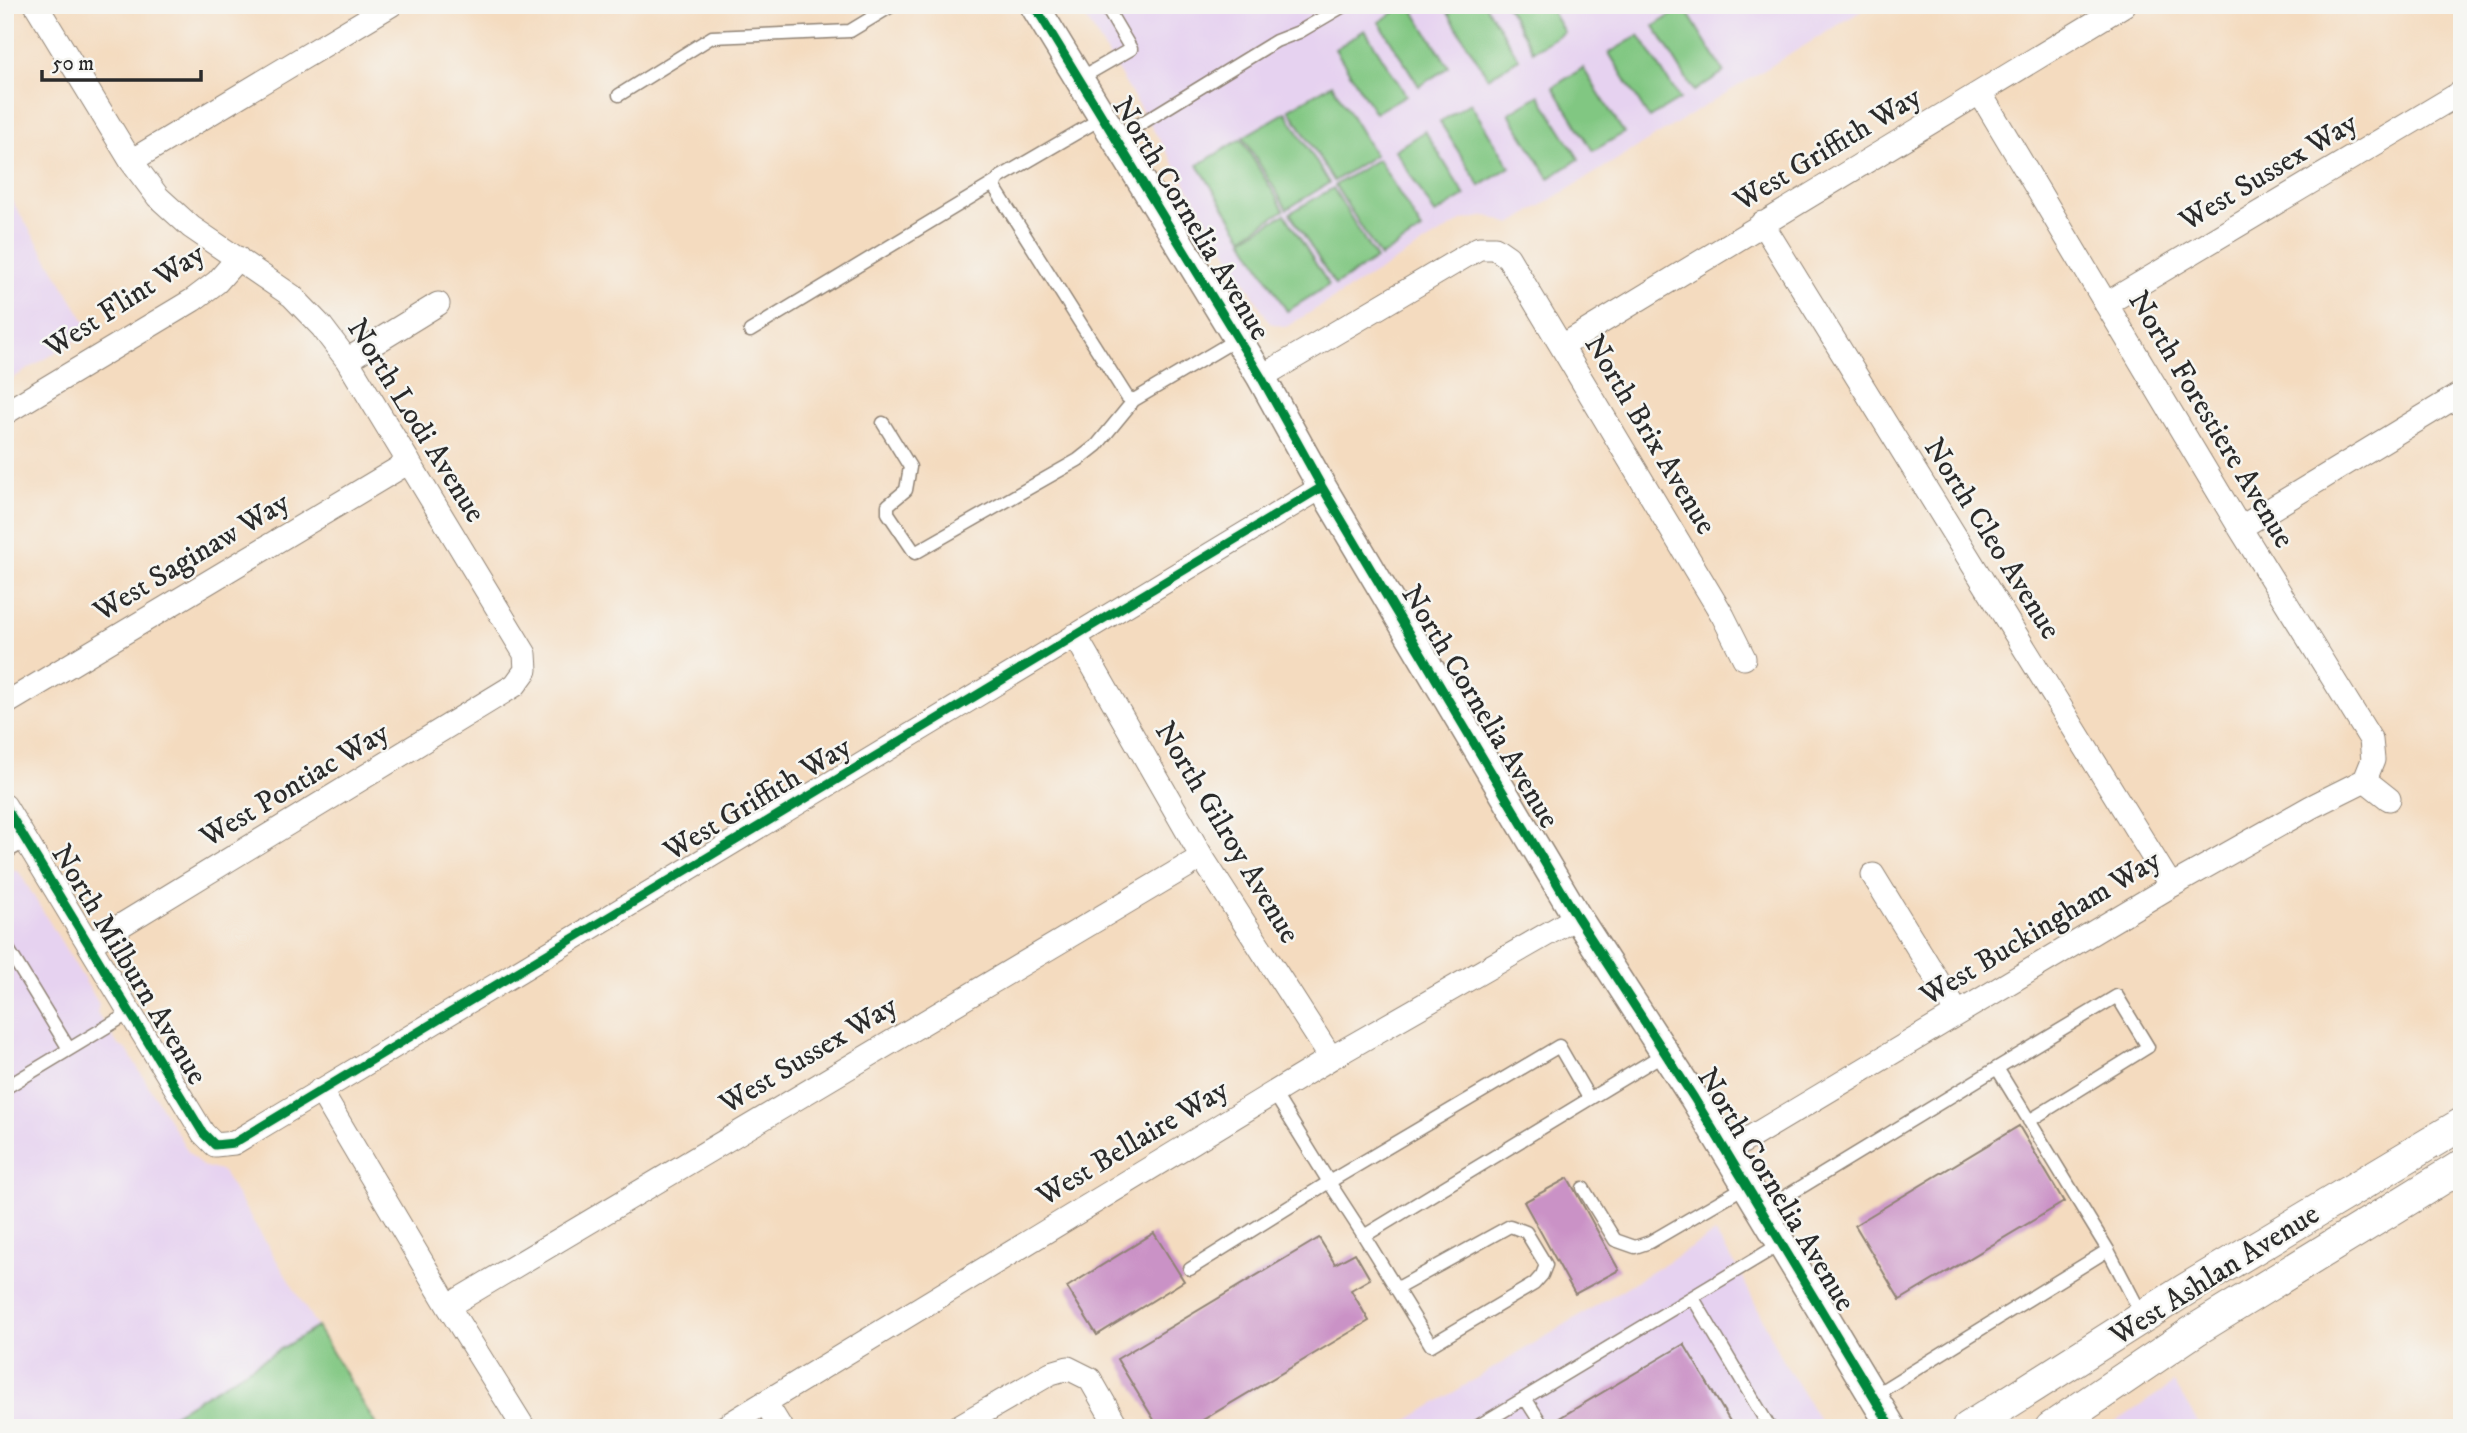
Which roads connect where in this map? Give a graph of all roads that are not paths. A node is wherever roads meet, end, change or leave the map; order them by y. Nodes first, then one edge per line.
1 (36, 5) edge
2 (391, 5) edge
3 (893, 5) edge
4 (1034, 5) edge
5 (1105, 5) edge
6 (1345, 5) edge
7 (2124, 5) edge
8 (1079, 79) junction
9 (2462, 92) edge
10 (1980, 93) junction
11 (619, 95) dead end
12 (1109, 128) junction
13 (131, 161) junction
14 (996, 182) junction
15 (1762, 223) junction
16 (238, 258) junction
17 (438, 304) dead end
18 (2106, 304) junction
19 (750, 331) dead end
20 (1238, 338) junction
21 (1562, 346) junction
22 (347, 360) junction
23 (1261, 377) junction
24 (2461, 395) edge
25 (1134, 400) junction
26 (5, 412) edge
27 (883, 423) dead end
28 (409, 462) junction
29 (1322, 487) junction
30 (2239, 528) junction
31 (1075, 635) junction
32 (1744, 658) dead end
33 (526, 670) joint
34 (5, 704) edge
35 (2365, 780) junction
36 (2389, 799) dead end
37 (5, 806) edge
38 (26, 841) junction
39 (5, 853) edge
40 (1202, 857) junction
41 (1873, 875) dead end
42 (2171, 886) junction
43 (1577, 917) junction
44 (5, 944) edge
45 (89, 945) junction
46 (131, 1012) junction
47 (1957, 1012) junction
48 (69, 1049) junction
49 (1665, 1053) junction
50 (1331, 1058) junction
51 (1997, 1068) junction
52 (7, 1082) edge
53 (320, 1090) junction
54 (1274, 1093) junction
55 (1589, 1098) junction
56 (2029, 1121) junction
57 (2462, 1124) edge
58 (215, 1145) joint
59 (1726, 1152) junction
60 (2462, 1166) edge
61 (1329, 1182) junction
62 (1746, 1186) junction
63 (1583, 1188) dead end
64 (1762, 1211) junction
65 (1364, 1237) junction
66 (1782, 1243) junction
67 (2108, 1250) junction
68 (1190, 1269) dead end
69 (1396, 1289) junction
70 (1693, 1298) junction
71 (448, 1306) junction
72 (2143, 1317) junction
73 (1873, 1396) junction
74 (1525, 1398) junction
75 (765, 1402) junction
76 (524, 1428) edge
77 (723, 1428) edge
78 (780, 1428) edge
79 (956, 1428) edge
80 (1118, 1428) edge
81 (1475, 1428) edge
82 (1544, 1428) edge
83 (1770, 1428) edge
84 (1892, 1428) edge
85 (1968, 1428) edge
86 (2051, 1428) edge

1 - 13 street, North Lodi Avenue
2 - 13 street
3 - 11 lane
4 - 8 street, North Cornelia Avenue
5 - 8 lane
6 - 12 lane
7 - 10 street, West Griffith Way
8 - 12 street, North Cornelia Avenue
9 - 18 street, West Sussex Way
10 - 15 street, West Griffith Way
10 - 18 street, North Forestiere Avenue
12 - 14 lane
12 - 20 street, North Cornelia Avenue
13 - 16 street, North Lodi Avenue
14 - 19 lane
14 - 25 lane
15 - 21 street, West Griffith Way
15 - 42 street, North Cleo Avenue
16 - 22 street, North Lodi Avenue
16 - 26 street, West Flint Way
17 - 22 street
18 - 30 street, North Forestiere Avenue
20 - 23 street, North Cornelia Avenue
20 - 25 lane
21 - 23 street, North Brix Avenue
21 - 32 street, North Brix Avenue
22 - 28 street, North Lodi Avenue
23 - 29 street, North Cornelia Avenue
24 - 30 street
25 - 27 lane
28 - 33 street, North Lodi Avenue
28 - 34 street, West Saginaw Way
29 - 31 street, West Griffith Way
29 - 43 street, North Cornelia Avenue
30 - 35 street, North Forestiere Avenue
31 - 40 street, North Gilroy Avenue
31 - 53 street, West Griffith Way
33 - 45 street, West Pontiac Way
35 - 36 street
35 - 42 street, West Buckingham Way
37 - 38 street, North Milburn Avenue
38 - 39 lane
38 - 45 street, North Milburn Avenue
40 - 50 street, North Gilroy Avenue
40 - 71 street, West Sussex Way
41 - 47 street
42 - 47 street, West Buckingham Way
43 - 49 street, North Cornelia Avenue
43 - 50 street, West Bellaire Way
44 - 48 lane
45 - 46 street, North Milburn Avenue
46 - 48 lane
46 - 58 street, North Milburn Avenue
47 - 59 street, West Buckingham Way
48 - 52 lane
49 - 55 lane
49 - 59 street, North Cornelia Avenue
50 - 54 street, West Bellaire Way
51 - 56 lane
51 - 56 lane
51 - 64 lane
53 - 58 street, West Griffith Way
53 - 71 street
54 - 61 lane
54 - 75 street, West Bellaire Way
55 - 61 lane
55 - 65 lane
56 - 67 lane
57 - 72 main road, West Ashlan Avenue
59 - 62 street, North Cornelia Avenue
60 - 86 main road, West Ashlan Avenue
61 - 65 lane
61 - 68 lane
62 - 63 lane
62 - 64 street, North Cornelia Avenue
64 - 66 street, North Cornelia Avenue
65 - 69 lane
66 - 70 lane
66 - 73 street, North Cornelia Avenue
67 - 72 lane
67 - 73 lane
69 - 69 lane
70 - 74 lane
70 - 83 lane
71 - 76 street
72 - 85 main road, West Ashlan Avenue
73 - 84 street, North Cornelia Avenue
74 - 81 lane
74 - 82 lane
75 - 77 street, West Bellaire Way
75 - 78 street
79 - 80 street

